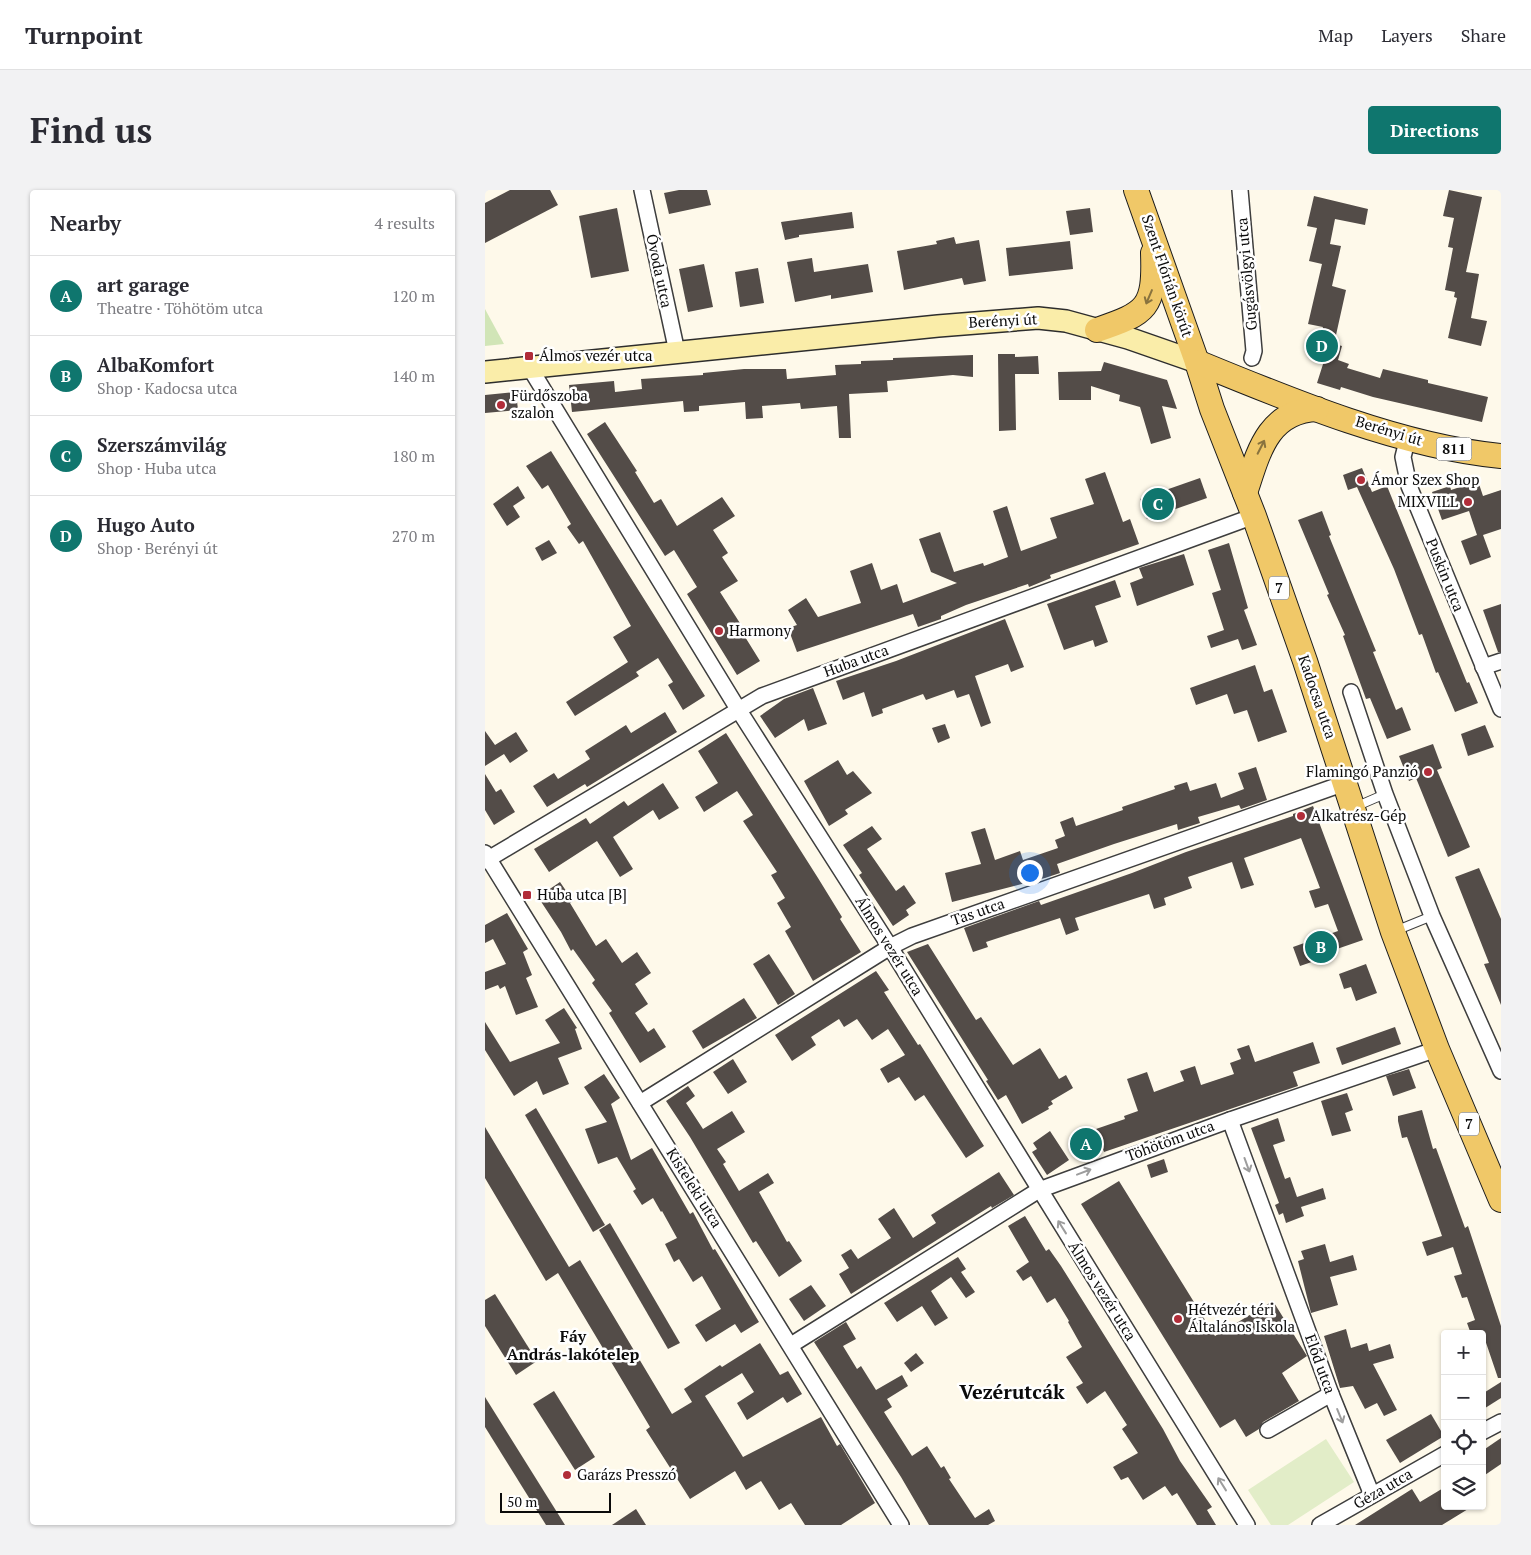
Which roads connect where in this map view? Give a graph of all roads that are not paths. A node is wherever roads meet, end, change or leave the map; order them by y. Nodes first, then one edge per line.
1 (642, 190) edge
2 (1136, 190) edge
3 (1240, 190) edge
4 (1152, 231) junction
5 (1097, 330) junction
6 (677, 352) junction
7 (1252, 358) dead end
8 (1197, 362) junction
9 (529, 368) junction
10 (485, 372) edge
11 (1317, 409) junction
12 (1407, 437) junction
13 (1501, 456) edge
14 (1245, 493) junction
15 (1254, 516) junction
16 (1501, 661) edge
17 (1483, 667) junction
18 (1351, 692) dead end
19 (738, 709) junction
20 (1501, 709) edge
21 (1345, 783) junction
22 (1385, 794) junction
23 (1352, 808) junction
24 (486, 858) edge
25 (1433, 916) junction
26 (1393, 932) junction
27 (890, 947) junction
28 (1437, 1049) junction
29 (1501, 1071) edge
30 (640, 1102) junction
31 (1230, 1120) junction
32 (1039, 1190) junction
33 (1501, 1200) edge
34 (791, 1345) junction
35 (1331, 1394) junction
36 (1501, 1422) edge
37 (1269, 1430) dead end
38 (1486, 1430) edge
39 (1441, 1456) edge
40 (1372, 1495) junction
41 (901, 1525) edge
42 (1247, 1525) edge
43 (1320, 1525) edge

1 - 6 street, Óvoda utca
2 - 4 main road, Szent Flórián körút / 7
3 - 7 street, Gugásvölgyi utca
4 -> 5 main road
4 - 8 main road, Szent Flórián körút / 7
5 - 6 main road, Berényi út
5 - 8 main road, Berényi út
6 - 9 main road, Berényi út
8 - 11 main road, Berényi út / 811
8 - 14 main road, Kadocsa utca / 7
9 - 10 main road, Berényi út
9 - 19 street, Álmos vezér utca
11 - 12 main road, Berényi út / 811
14 -> 11 main road
12 - 13 main road, Berényi út / 811
12 - 17 street, Puskin utca
14 - 15 main road, Kadocsa utca / 7
15 - 19 street, Huba utca
15 - 21 main road, Kadocsa utca / 7
16 - 17 street
17 - 20 street, Puskin utca
18 - 22 street
19 - 24 street, Huba utca
19 - 27 street, Álmos vezér utca
21 - 23 main road, Kadocsa utca / 7
21 - 27 street, Tas utca
22 - 23 lane
22 - 25 street
23 - 26 main road, Kadocsa utca / 7
24 - 30 street, Kisteleki utca
25 - 26 lane
25 - 29 street
26 - 28 main road, Kadocsa utca / 7
27 - 30 street, Tas utca
27 - 32 street, Álmos vezér utca
28 - 31 street, Töhötöm utca
28 - 33 main road, Kadocsa utca / 7
30 - 34 street, Kisteleki utca
32 -> 31 street, Töhötöm utca
31 -> 35 street, Előd utca
32 - 34 street, Töhötöm utca
42 -> 32 street, Álmos vezér utca
34 - 41 street, Kisteleki utca
35 - 37 street
35 -> 40 street, Előd utca
36 - 38 street
39 - 40 street, Géza utca
40 - 43 street, Géza utca

